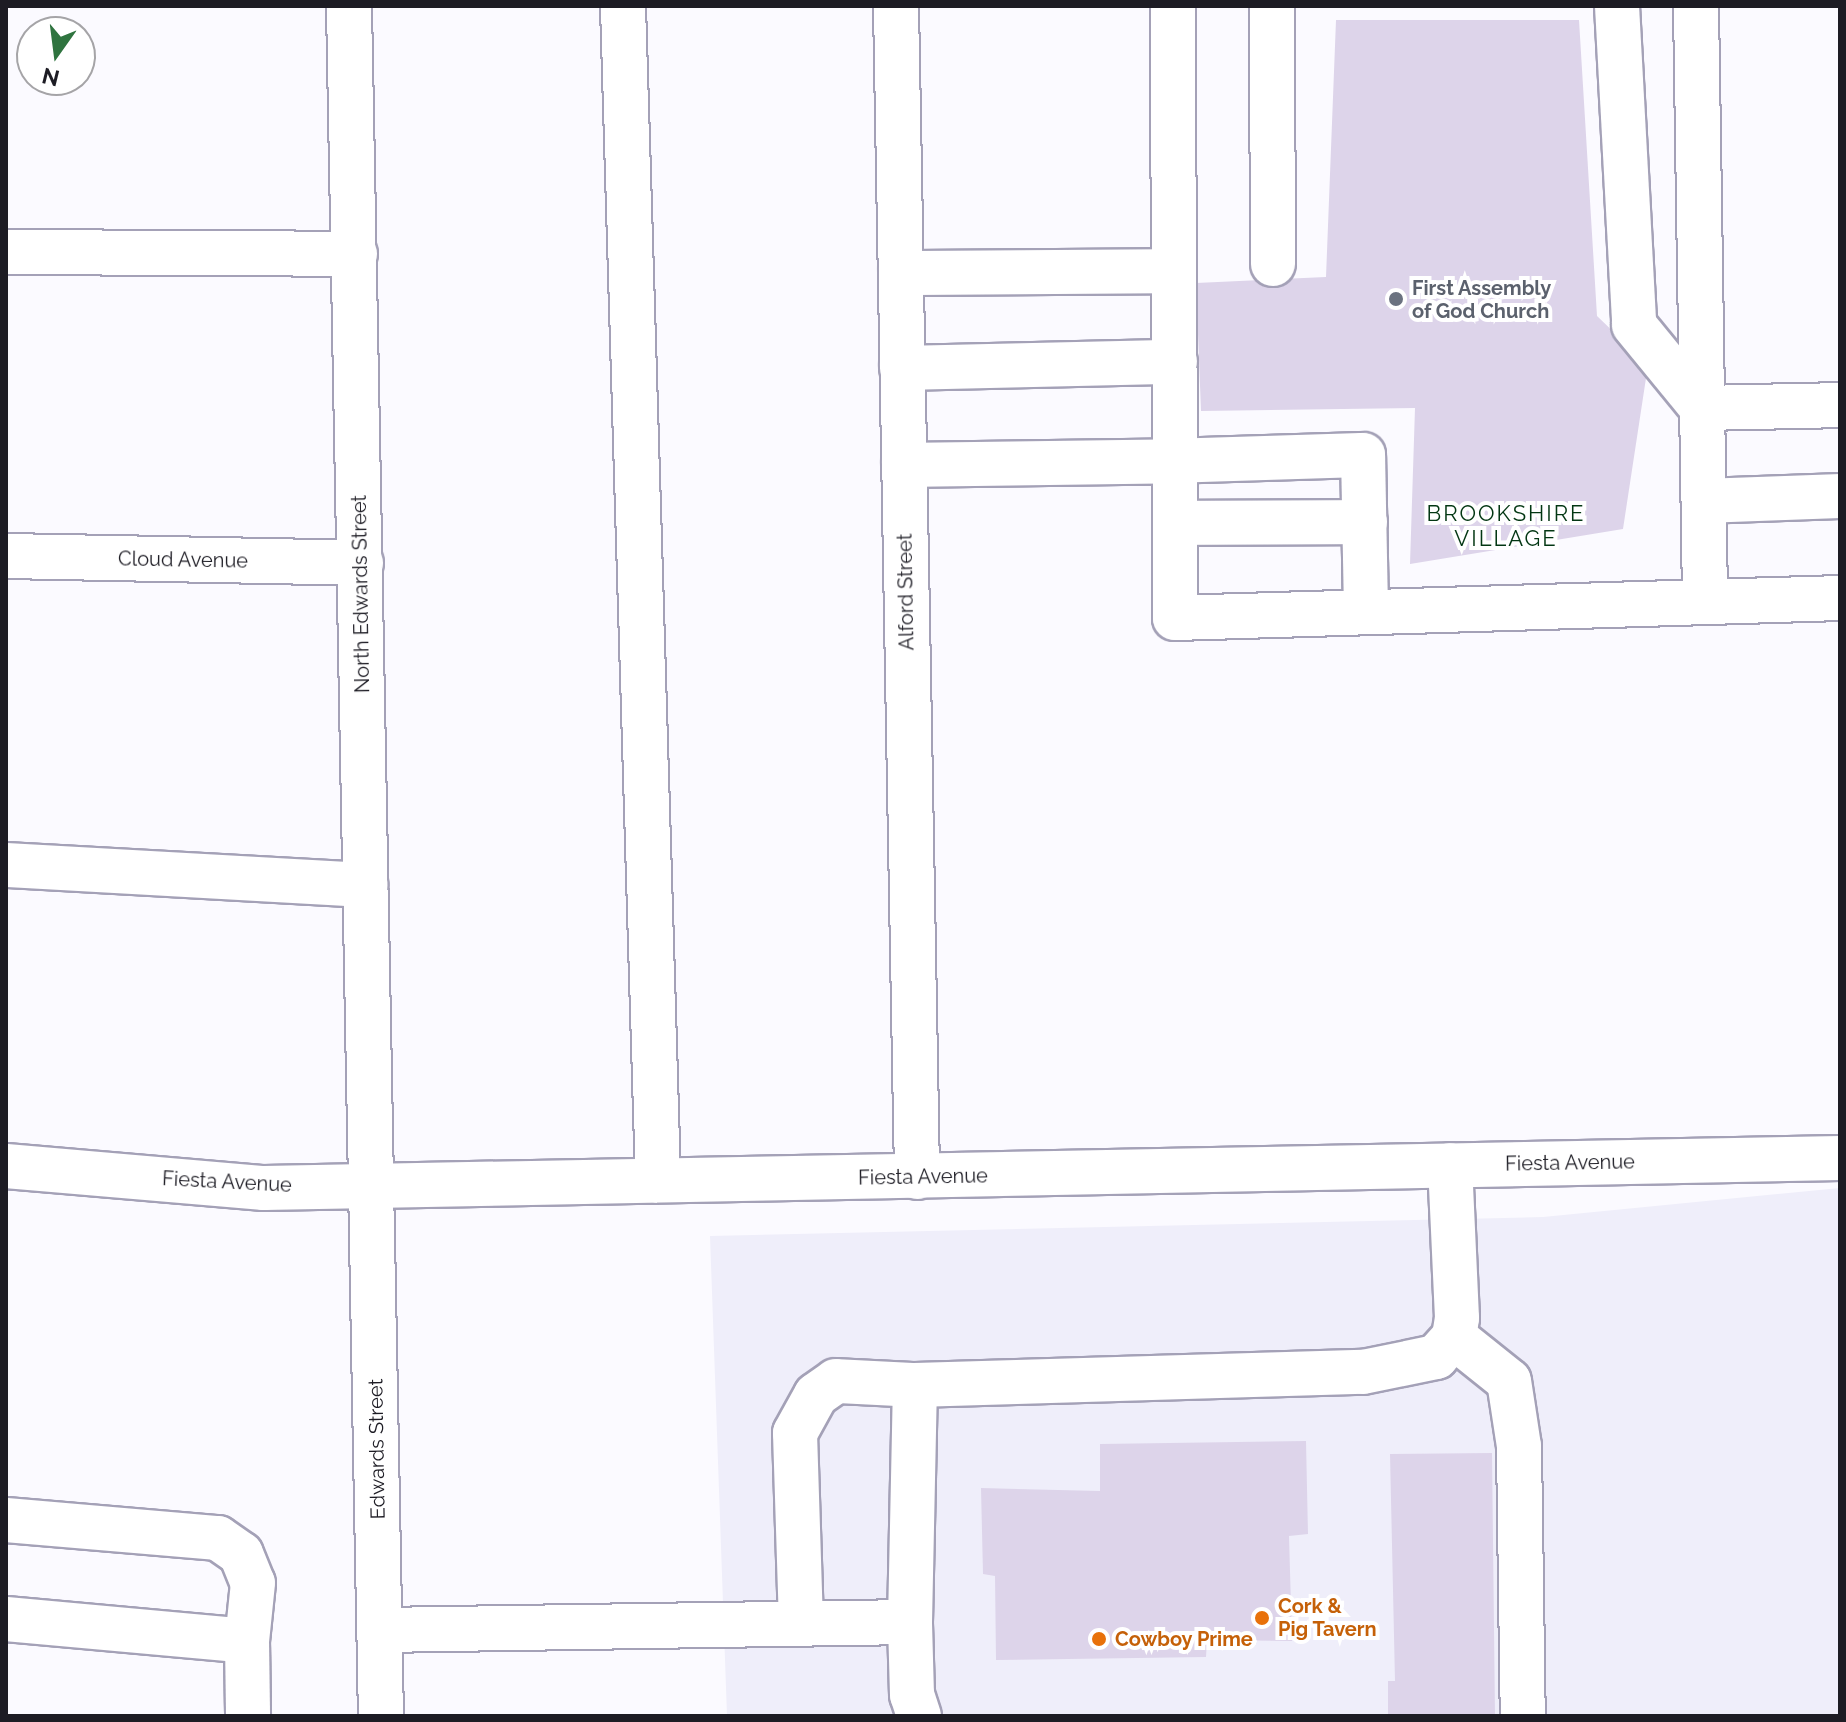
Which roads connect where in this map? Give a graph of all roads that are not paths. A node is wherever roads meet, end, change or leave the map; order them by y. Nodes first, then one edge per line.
1 (349, 6) edge
2 (623, 6) edge
3 (896, 6) edge
4 (1173, 6) edge
5 (1272, 6) edge
6 (1617, 6) edge
7 (1696, 6) edge
8 (6, 252) edge
9 (355, 254) junction
10 (1273, 264) dead end
11 (1174, 271) junction
12 (901, 273) junction
13 (1175, 362) junction
14 (902, 368) junction
15 (1840, 405) edge
16 (1702, 408) junction
17 (1175, 461) junction
18 (904, 465) junction
19 (1840, 496) edge
20 (1704, 501) junction
21 (1365, 522) junction
22 (1176, 523) junction
23 (6, 556) edge
24 (361, 563) junction
25 (1840, 598) edge
26 (1705, 602) junction
27 (1366, 610) junction
28 (6, 865) edge
29 (365, 885) junction
30 (1840, 1158) edge
31 (1450, 1165) junction
32 (6, 1166) edge
33 (917, 1177) junction
34 (658, 1180) junction
35 (373, 1183) junction
36 (1454, 1337) junction
37 (915, 1385) junction
38 (6, 1520) edge
39 (6, 1619) edge
40 (910, 1622) junction
41 (801, 1624) junction
42 (379, 1630) junction
43 (247, 1641) junction
44 (248, 1716) edge
45 (381, 1716) edge
46 (919, 1716) edge
47 (1523, 1716) edge

1 - 9 street, North Edwards Street
2 - 34 street
3 - 12 street, Alford Street
4 - 11 street
5 - 10 street
6 - 16 street
7 - 16 street
8 - 9 street
9 - 24 street, North Edwards Street
11 - 12 street
11 - 13 street
12 - 14 street, Alford Street
13 - 14 street
13 - 17 street
14 - 18 street, Alford Street
15 - 16 street
16 - 20 street
17 - 18 street
17 - 21 street
17 - 22 street
18 - 33 street, Alford Street
19 - 20 street
20 - 26 street
21 - 22 street
21 - 27 street
22 - 27 street
23 - 24 street, Cloud Avenue
24 - 29 street, North Edwards Street
25 - 26 street
26 - 27 street
28 - 29 street
29 - 35 street, North Edwards Street
30 - 31 street, Fiesta Avenue
31 - 33 street, Fiesta Avenue
31 - 36 street
32 - 35 street, Fiesta Avenue
33 - 34 street, Fiesta Avenue
34 - 35 street, Fiesta Avenue
35 - 42 street, Edwards Street
36 - 37 street
36 - 47 street
37 - 40 street
37 - 41 street
38 - 43 street
39 - 43 street
40 - 41 street
40 - 46 street
41 - 42 street
42 - 45 street, Edwards Street
43 - 44 street

